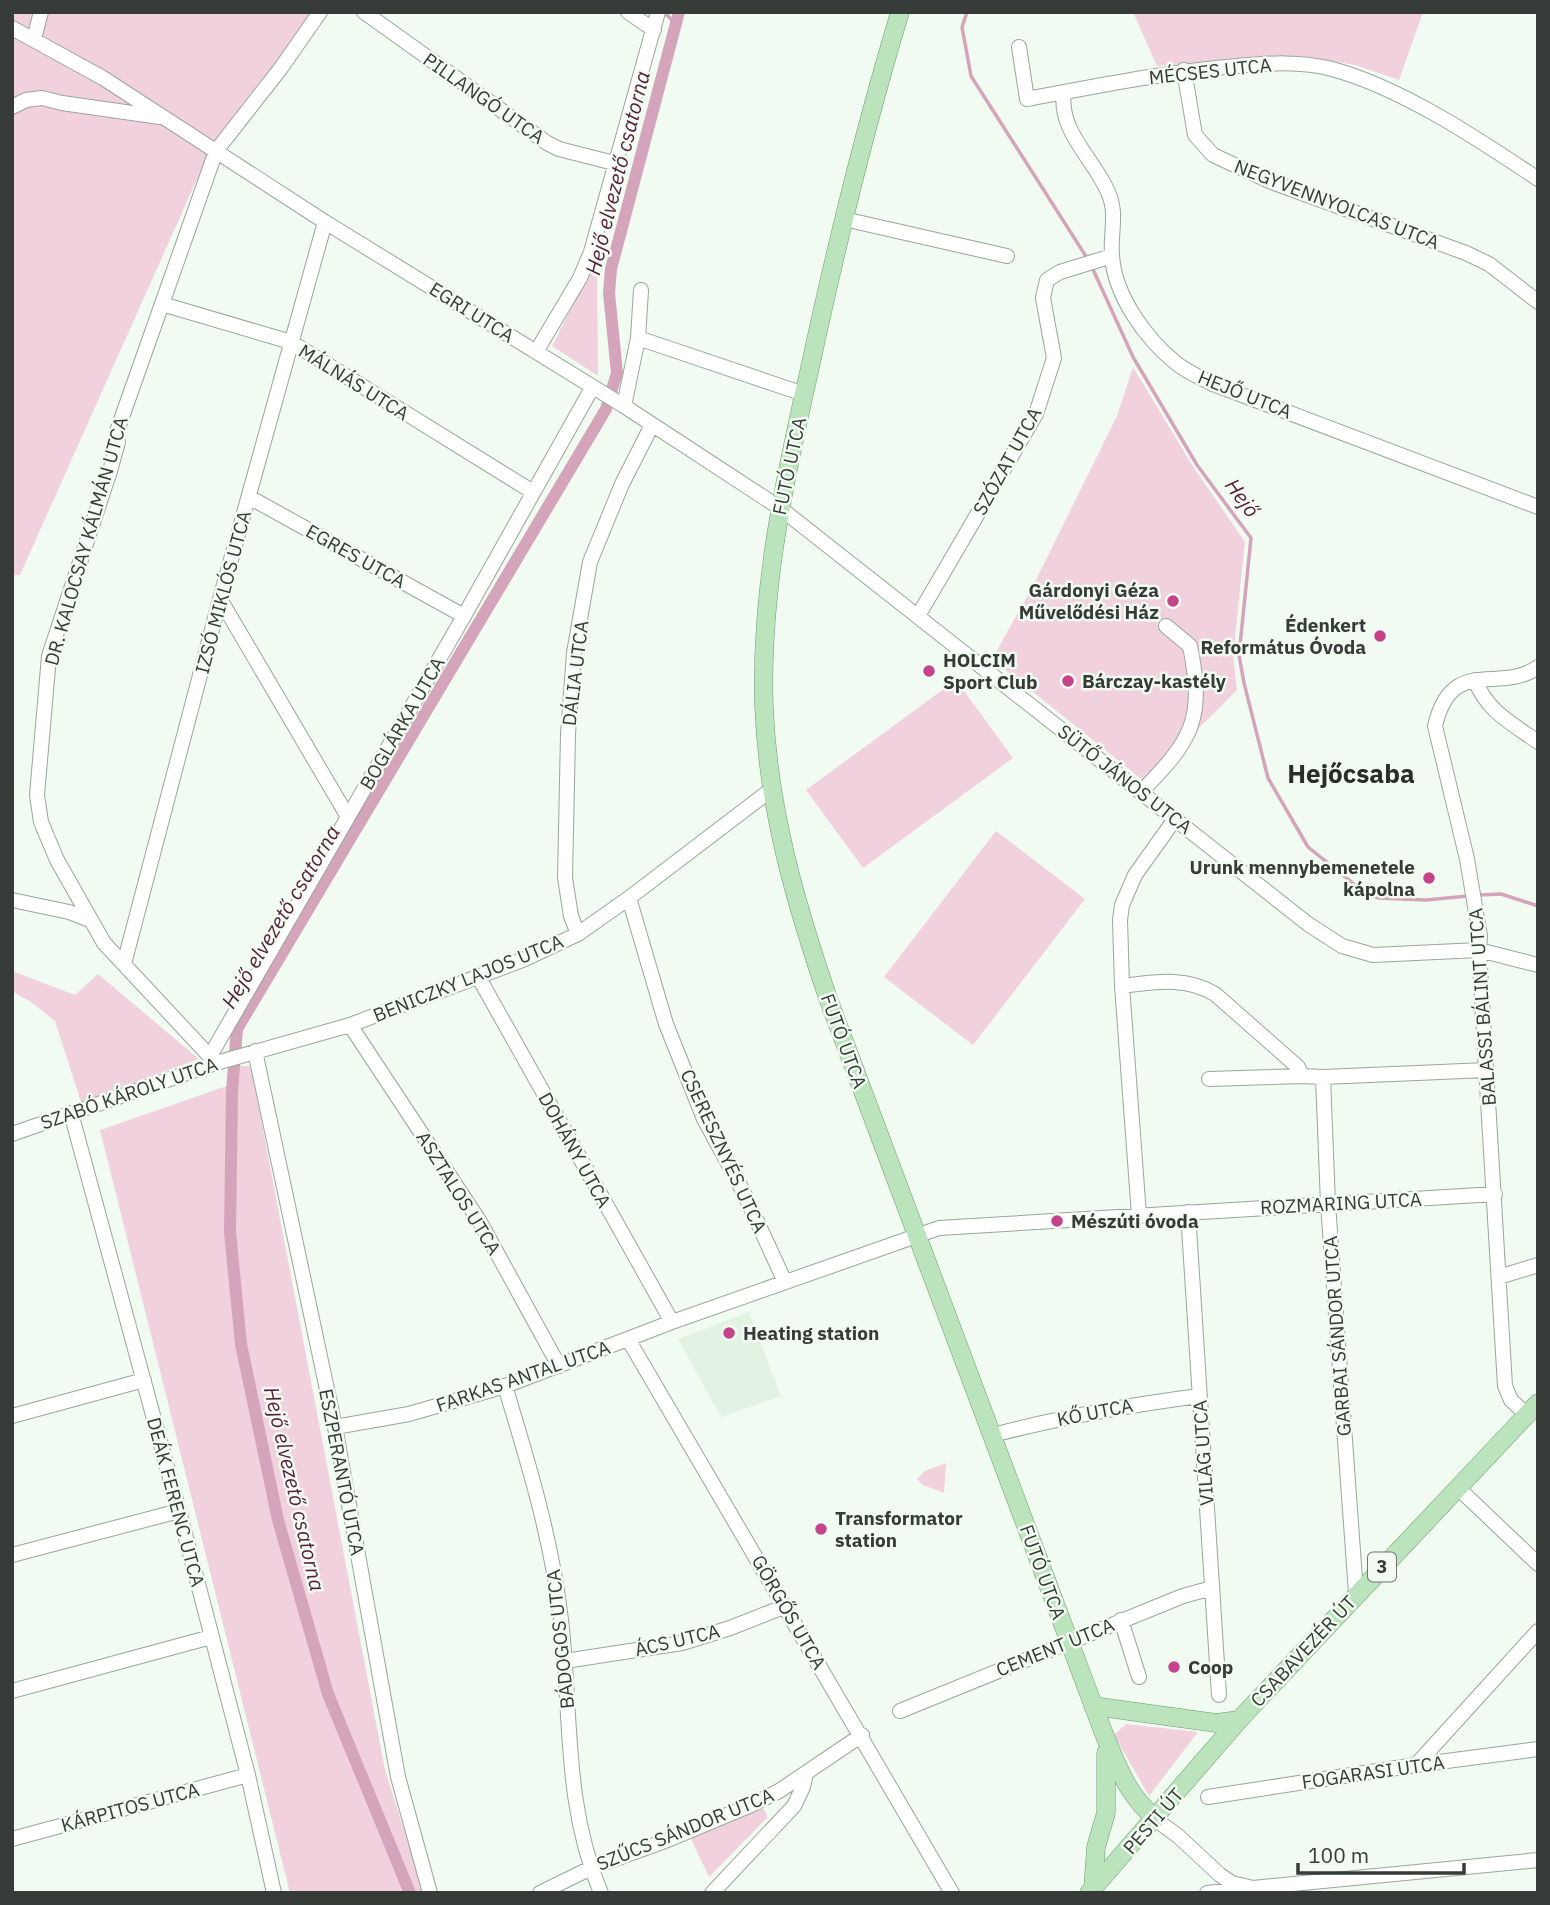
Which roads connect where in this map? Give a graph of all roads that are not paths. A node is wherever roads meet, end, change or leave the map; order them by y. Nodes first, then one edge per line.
1 (41, 12) edge
2 (320, 12) edge
3 (364, 12) edge
4 (628, 12) edge
5 (658, 12) edge
6 (900, 12) edge
7 (12, 28) edge
8 (654, 30) junction
9 (34, 39) junction
10 (1019, 47) dead end
11 (1184, 70) junction
12 (1064, 92) junction
13 (12, 107) edge
14 (165, 118) junction
15 (216, 151) junction
16 (614, 163) junction
17 (1538, 179) edge
18 (844, 219) junction
19 (325, 222) junction
20 (1007, 256) dead end
21 (1100, 260) junction
22 (641, 290) dead end
23 (1538, 302) edge
24 (162, 303) junction
25 (638, 338) junction
26 (290, 342) junction
27 (536, 352) junction
28 (596, 390) junction
29 (804, 394) junction
30 (624, 406) junction
31 (652, 425) junction
32 (533, 492) junction
33 (249, 497) junction
34 (1538, 507) edge
35 (780, 508) junction
36 (220, 599) junction
37 (464, 616) junction
38 (918, 616) junction
39 (1167, 626) dead end
40 (1538, 667) edge
41 (1475, 680) junction
42 (1538, 742) edge
43 (772, 789) junction
44 (1141, 792) junction
45 (348, 817) junction
46 (1175, 819) junction
47 (629, 898) junction
48 (13, 901) edge
49 (90, 920) junction
50 (578, 933) junction
51 (1479, 950) junction
52 (124, 964) junction
53 (1538, 965) edge
54 (479, 978) junction
55 (1122, 986) junction
56 (350, 1025) junction
57 (251, 1052) junction
58 (217, 1060) junction
59 (1486, 1070) junction
60 (1302, 1076) junction
61 (1323, 1077) junction
62 (1209, 1079) dead end
63 (71, 1113) junction
64 (12, 1134) edge
65 (1495, 1194) junction
66 (1328, 1204) junction
67 (1188, 1212) junction
68 (1139, 1215) junction
69 (917, 1235) junction
70 (1538, 1265) edge
71 (1499, 1277) junction
72 (785, 1282) junction
73 (672, 1322) junction
74 (628, 1339) junction
75 (559, 1366) junction
76 (144, 1380) junction
77 (505, 1386) junction
78 (1199, 1395) junction
79 (1534, 1408) edge
80 (12, 1416) edge
81 (335, 1427) junction
82 (993, 1435) junction
83 (1457, 1487) junction
84 (179, 1511) junction
85 (12, 1555) edge
86 (1538, 1564) edge
87 (1212, 1588) junction
88 (1356, 1594) junction
89 (786, 1606) junction
90 (1121, 1620) junction
91 (1538, 1631) edge
92 (211, 1637) junction
93 (1069, 1642) junction
94 (565, 1661) junction
95 (1139, 1677) dead end
96 (12, 1692) edge
97 (1219, 1695) dead end
98 (1093, 1706) junction
99 (900, 1711) dead end
100 (1239, 1720) junction
101 (862, 1735) junction
102 (1106, 1739) junction
103 (1216, 1748) joint
104 (1538, 1749) edge
105 (1416, 1765) junction
106 (806, 1773) junction
107 (248, 1775) junction
108 (1208, 1797) dead end
109 (1155, 1819) junction
110 (12, 1839) edge
111 (1538, 1860) edge
112 (591, 1868) junction
113 (1253, 1888) junction
114 (948, 1891) edge
115 (1091, 1891) edge
116 (274, 1893) edge
117 (430, 1893) edge
118 (540, 1893) edge
119 (601, 1893) edge
120 (712, 1893) edge
121 (1207, 1893) edge

1 - 9 street
2 - 15 street, DR. KALOCSAY KÁLMÁN UTCA
3 - 16 street, PILLANGÓ UTCA
4 - 8 street
5 - 8 street
6 - 18 main road, FUTÓ UTCA
7 - 9 street, EGRI UTCA
8 - 16 street
9 - 14 street, EGRI UTCA
10 - 12 street, MÉCSES UTCA
11 - 12 street, MÉCSES UTCA
11 - 17 street, MÉCSES UTCA
11 - 23 street, NEGYVENNYOLCAS UTCA
12 - 21 street, HEJŐ UTCA
13 - 14 street
14 - 15 street, EGRI UTCA
15 - 19 street, EGRI UTCA
15 - 24 street, DR. KALOCSAY KÁLMÁN UTCA
16 - 27 street
18 - 20 street
18 - 29 main road, FUTÓ UTCA
19 - 26 street, IZSÓ MIKLÓS UTCA
19 - 27 street, EGRI UTCA
21 - 34 street, HEJŐ UTCA
21 - 38 street, SZÓZAT UTCA
22 - 25 street
24 - 26 street, MÁLNÁS UTCA
24 - 49 street, DR. KALOCSAY KÁLMÁN UTCA
25 - 29 street
25 - 30 street
26 - 32 street, MÁLNÁS UTCA
26 - 33 street, IZSÓ MIKLÓS UTCA
27 - 28 street, EGRI UTCA
28 - 30 street, EGRI UTCA
28 - 32 street, BOGLÁRKA UTCA
29 - 35 main road, FUTÓ UTCA
30 - 31 street, EGRI UTCA
31 - 35 street, EGRI UTCA
31 - 50 street, DÁLIA UTCA
32 - 37 street, BOGLÁRKA UTCA
33 - 36 street, IZSÓ MIKLÓS UTCA
33 - 37 street, EGRES UTCA
35 - 38 street, EGRI UTCA
35 - 43 main road, FUTÓ UTCA
36 - 45 street
36 - 52 street, IZSÓ MIKLÓS UTCA
37 - 45 street, BOGLÁRKA UTCA
38 - 44 street, SÜTŐ JÁNOS UTCA
39 - 44 street
40 - 41 street, BALASSI BÁLINT UTCA
41 - 42 street
41 - 51 street, BALASSI BÁLINT UTCA
43 - 47 street, BENICZKY LAJOS UTCA
43 - 69 main road, FUTÓ UTCA
44 - 46 street, SÜTŐ JÁNOS UTCA
45 - 58 street, BOGLÁRKA UTCA
46 - 51 street, SÜTŐ JÁNOS UTCA
46 - 55 street
47 - 50 street, BENICZKY LAJOS UTCA
47 - 72 street, CSERESZNYÉS UTCA
48 - 49 street
49 - 52 street, DR. KALOCSAY KÁLMÁN UTCA
50 - 54 street, BENICZKY LAJOS UTCA
51 - 53 street, SÜTŐ JÁNOS UTCA
51 - 59 street, BALASSI BÁLINT UTCA
52 - 58 street, DR. KALOCSAY KÁLMÁN UTCA
54 - 56 street, BENICZKY LAJOS UTCA
54 - 73 street, DOHÁNY UTCA
55 - 60 street
55 - 68 street
56 - 57 street, BENICZKY LAJOS UTCA
56 - 75 street, ASZTALOS UTCA
57 - 58 street, SZABÓ KÁROLY UTCA
57 - 81 street, ESZPERANTÓ UTCA
58 - 63 street, SZABÓ KÁROLY UTCA
59 - 61 street
59 - 65 street, BALASSI BÁLINT UTCA
60 - 61 street
60 - 62 street
61 - 66 street, GARBAI SÁNDOR UTCA
63 - 64 street, SZABÓ KÁROLY UTCA
63 - 76 street, DEÁK FERENC UTCA
65 - 66 street, ROZMARING UTCA
65 - 71 street, BALASSI BÁLINT UTCA
66 - 67 street, ROZMARING UTCA
66 - 88 street, GARBAI SÁNDOR UTCA
67 - 68 street, ROZMARING UTCA
67 - 78 street, VILÁG UTCA
68 - 69 street, ROZMARING UTCA
69 - 72 street, FARKAS ANTAL UTCA
69 - 82 main road, FUTÓ UTCA
70 - 71 street
71 - 79 street, BALASSI BÁLINT UTCA
72 - 73 street, FARKAS ANTAL UTCA
73 - 74 street, FARKAS ANTAL UTCA
74 - 75 street, FARKAS ANTAL UTCA
74 - 89 street, GÖRGŐS UTCA
75 - 77 street, FARKAS ANTAL UTCA
76 - 80 street
76 - 84 street, DEÁK FERENC UTCA
77 - 81 street, FARKAS ANTAL UTCA
77 - 94 street, BÁDOGOS UTCA
78 - 82 street, KŐ UTCA
78 - 87 street, VILÁG UTCA
79 - 83 main road, CSABAVEZÉR ÚT / 3
81 - 117 street, ESZPERANTÓ UTCA
82 - 93 main road, FUTÓ UTCA
83 - 86 street
83 - 88 main road, CSABAVEZÉR ÚT / 3
84 - 85 street
84 - 92 street, DEÁK FERENC UTCA
87 - 90 street, CEMENT UTCA
87 - 97 street, VILÁG UTCA
88 - 100 main road, CSABAVEZÉR ÚT / 3
89 - 94 street, ÁCS UTCA
89 - 101 street, GÖRGŐS UTCA
90 - 93 street, CEMENT UTCA
90 - 95 street
91 - 105 street
92 - 96 street
92 - 107 street, DEÁK FERENC UTCA
93 - 98 main road, FUTÓ UTCA
93 - 99 street, CEMENT UTCA
94 - 112 street, BÁDOGOS UTCA
98 - 100 main road
98 - 102 main road, FUTÓ UTCA
100 - 103 main road, CSABAVEZÉR ÚT / 3
101 - 106 street, SZŰCS SÁNDOR UTCA
101 - 114 street, GÖRGŐS UTCA
102 - 109 main road, FUTÓ UTCA
102 - 115 main road
103 - 109 main road, PESTI ÚT / 3
104 - 105 street, FOGARASI UTCA
105 - 108 street, FOGARASI UTCA
106 - 112 street, SZŰCS SÁNDOR UTCA
106 - 120 street
107 - 110 street, KÁRPITOS UTCA
107 - 116 street, DEÁK FERENC UTCA
109 - 113 street
109 - 115 main road, PESTI ÚT / 3
111 - 113 street
112 - 118 street, SZŰCS SÁNDOR UTCA
112 - 119 street, BÁDOGOS UTCA
113 - 121 street

